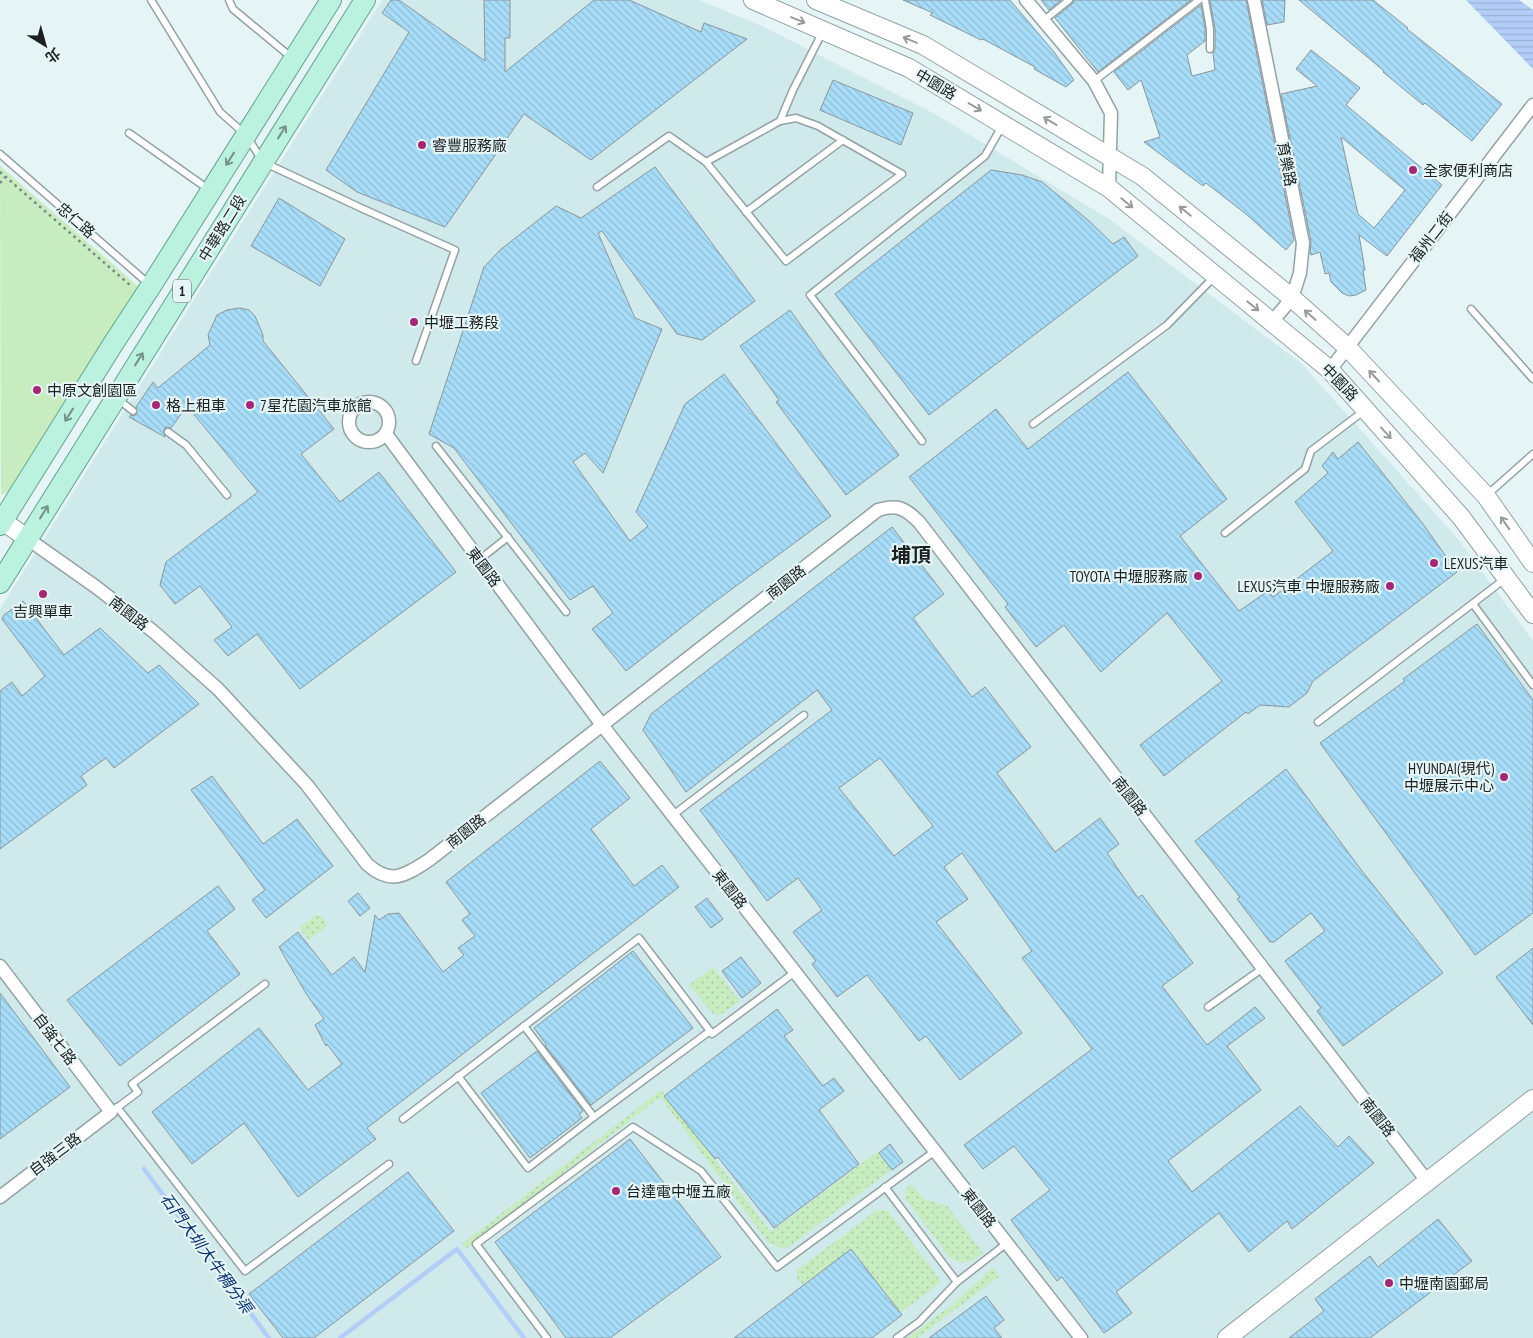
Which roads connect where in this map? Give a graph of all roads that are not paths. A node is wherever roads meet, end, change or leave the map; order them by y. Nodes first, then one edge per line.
1 (151, 0) edge
2 (229, 0) edge
3 (331, 0) edge
4 (365, 0) edge
5 (753, 0) edge
6 (816, 0) edge
7 (1026, 0) edge
8 (1069, 0) edge
9 (1199, 0) edge
10 (1205, 0) edge
11 (1254, 0) edge
12 (1043, 21) junction
13 (823, 30) junction
14 (1210, 49) dead end
15 (294, 59) junction
16 (1094, 82) junction
17 (1533, 105) edge
18 (780, 121) junction
19 (1004, 124) junction
20 (130, 134) dead end
21 (246, 134) junction
22 (843, 140) junction
23 (0, 154) edge
24 (1110, 157) junction
25 (264, 162) junction
26 (706, 162) junction
27 (597, 187) dead end
28 (1109, 188) junction
29 (210, 191) junction
30 (746, 212) junction
31 (1216, 276) junction
32 (142, 287) junction
33 (1292, 298) junction
34 (1471, 309) dead end
35 (1272, 322) junction
36 (1347, 347) junction
37 (416, 361) dead end
38 (1330, 370) junction
39 (1533, 379) edge
40 (115, 398) junction
41 (1365, 410) junction
42 (133, 411) dead end
43 (1032, 424) dead end
44 (168, 432) dead end
45 (386, 434) dead end
46 (922, 441) dead end
47 (436, 446) dead end
48 (1533, 454) edge
49 (227, 495) dead end
50 (1486, 496) junction
51 (1, 522) edge
52 (1225, 533) dead end
53 (508, 537) junction
54 (28, 539) junction
55 (479, 560) junction
56 (1533, 563) edge
57 (1506, 578) junction
58 (0, 583) edge
59 (1473, 604) junction
60 (566, 612) dead end
61 (1533, 614) edge
62 (1533, 685) edge
63 (804, 715) dead end
64 (1318, 722) dead end
65 (602, 725) junction
66 (672, 815) junction
67 (0, 966) edge
68 (1263, 968) junction
69 (795, 972) junction
70 (265, 984) dead end
71 (1208, 1007) dead end
72 (524, 1026) junction
73 (710, 1032) junction
74 (458, 1076) junction
75 (1533, 1099) edge
76 (114, 1110) junction
77 (594, 1117) junction
78 (403, 1119) dead end
79 (934, 1151) junction
80 (389, 1164) dead end
81 (1427, 1181) junction
82 (885, 1187) junction
83 (0, 1196) edge
84 (1007, 1243) junction
85 (957, 1282) junction
86 (1230, 1337) edge
87 (547, 1338) edge
88 (897, 1338) edge
89 (1081, 1338) edge

1 - 21 lane
2 - 15 lane
3 - 15 main road, 中華路二段 / 1
25 -> 4 main road, 中華路二段 / 1
5 -> 13 main road, 中園路
24 -> 6 main road, 中園路
7 - 12 street
8 - 12 lane
9 - 16 lane
10 - 14 lane
11 - 33 street, 育樂路
12 - 16 street
13 - 18 lane
13 -> 19 main road, 中園路
15 - 21 main road, 中華路二段 / 1
16 - 24 street
17 - 36 street, 福州二街
18 - 22 lane
18 - 26 lane
19 - 28 main road, 中園路
19 - 46 lane
20 - 29 lane
21 - 25 lane
21 -> 29 main road, 中華路二段 / 1
22 - 30 lane
22 - 30 lane
23 - 32 lane, 忠仁路
24 - 28 street
33 -> 24 main road, 中園路
25 - 37 lane
40 -> 25 main road, 中華路二段 / 1
26 - 27 lane
26 - 30 lane
28 -> 31 main road, 中園路
29 - 32 main road, 中華路二段 / 1
31 -> 35 main road, 中園路
31 - 43 lane
32 -> 51 main road, 中華路二段 / 1
33 - 35 street, 育樂路
36 -> 33 main road, 中園路
34 - 39 lane
35 - 38 main road, 中園路
36 - 38 street, 福州二街
50 -> 36 main road, 中園路
38 - 41 main road, 中園路
40 - 42 lane
54 -> 40 main road, 中華路二段 / 1
41 - 52 lane
41 -> 57 main road, 中園路
44 - 49 lane
45 - 55 street, 東園路
47 - 53 lane
48 - 50 lane
56 -> 50 main road, 中園路
51 - 54 main road
53 - 55 lane
53 - 60 lane
54 - 58 main road, 中華路二段 / 1
54 - 65 street, 南園路
55 - 65 street, 東園路
57 - 59 lane
57 - 61 main road, 中園路
59 - 62 lane
59 - 64 lane
63 - 66 lane
65 - 66 street, 東園路
65 - 68 street, 南園路
66 - 69 street, 東園路
67 - 76 street, 自強七路
68 - 71 lane
68 - 81 street, 南園路
69 - 73 lane
69 - 79 street, 東園路
70 - 76 lane
72 - 73 lane
72 - 74 lane
72 - 77 lane
73 - 77 lane
74 - 77 lane
74 - 78 lane
75 - 81 main road
76 - 80 lane
76 - 83 street, 自強三路
79 - 82 lane
79 - 84 street, 東園路
81 - 86 main road
82 - 85 lane
82 - 87 lane
84 - 85 lane
84 - 89 street, 東園路
85 - 88 lane

